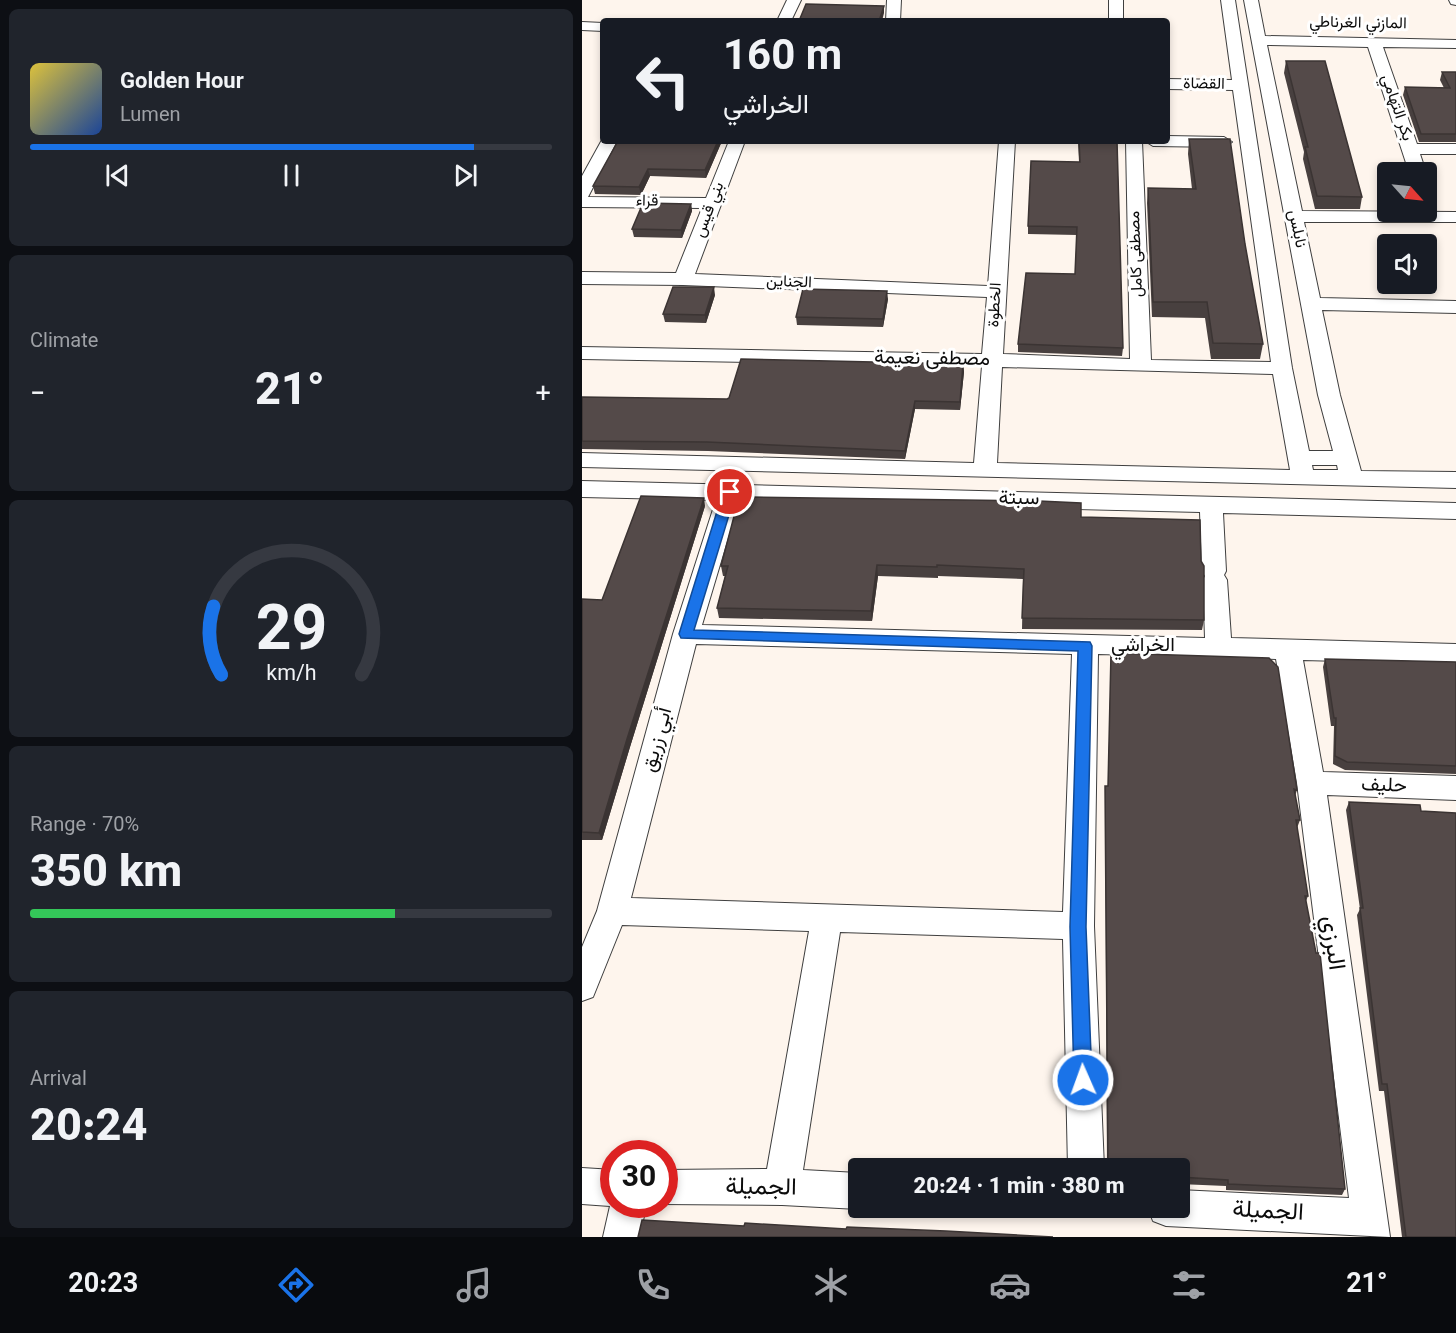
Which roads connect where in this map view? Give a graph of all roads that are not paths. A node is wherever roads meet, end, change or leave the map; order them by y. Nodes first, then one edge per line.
1 (794, 0) edge
2 (894, 0) edge
3 (1116, 0) edge
4 (1228, 0) edge
5 (1251, 0) edge
6 (785, 18) edge
7 (893, 18) edge
8 (1116, 18) edge
9 (582, 26) edge
10 (600, 27) edge
11 (1258, 40) junction
12 (1374, 43) junction
13 (1456, 44) edge
14 (1170, 84) edge
15 (1241, 85) junction
16 (1170, 141) edge
17 (1248, 143) junction
18 (607, 144) edge
19 (736, 144) edge
20 (1007, 144) edge
21 (1134, 144) edge
22 (1411, 148) junction
23 (1456, 149) edge
24 (1415, 162) edge
25 (582, 193) edge
26 (582, 201) edge
27 (712, 203) junction
28 (1293, 216) junction
29 (1377, 217) edge
30 (1437, 217) edge
31 (1456, 217) edge
32 (582, 278) edge
33 (683, 279) junction
34 (996, 292) junction
35 (1456, 307) edge
36 (1314, 313) junction
37 (1340, 313) junction
38 (1456, 321) edge
39 (582, 353) edge
40 (993, 360) junction
41 (1141, 366) junction
42 (1282, 368) junction
43 (582, 460) edge
44 (1302, 467) junction
45 (1348, 468) junction
46 (985, 470) junction
47 (1108, 474) junction
48 (1456, 480) edge
49 (582, 489) edge
50 (730, 492) junction
51 (1107, 501) junction
52 (1211, 505) junction
53 (1456, 511) edge
54 (686, 634) junction
55 (1085, 646) junction
56 (1218, 647) junction
57 (1288, 650) junction
58 (1456, 654) edge
59 (1311, 783) junction
60 (1456, 788) edge
61 (612, 911) junction
62 (827, 918) junction
63 (1078, 927) junction
64 (583, 982) edge
65 (1086, 1158) edge
66 (582, 1186) edge
67 (600, 1187) edge
68 (782, 1187) junction
69 (678, 1188) edge
70 (848, 1190) edge
71 (1190, 1210) edge
72 (626, 1218) edge
73 (1370, 1227) edge
74 (621, 1237) edge

1 - 6 street
2 - 7 street
3 - 8 street
4 - 15 street, نابلس
5 - 11 street, نابلس
9 - 10 street
11 - 12 street, المازني الغرناطي
11 - 28 street, نابلس
12 - 13 street, المازني الغرناطي
12 - 22 street, بكر التهامي
14 - 15 street, القضاة
15 - 17 street, نابلس
16 - 17 street
17 - 42 street, نابلس
18 - 25 street
19 - 27 street, بني قيس
20 - 34 street, الخطوة
21 - 41 street, مصطفى كامل
22 - 23 street
22 - 24 street, بكر التهامي
26 - 27 street, قراء
27 - 33 street, بني قيس
28 - 29 street
28 - 36 street, نابلس
30 - 31 street
32 - 33 street, الجناين
33 - 34 street, الجناين
34 - 40 street, الخطوة
35 - 37 street
36 - 37 street
36 - 45 street, نابلس
37 - 38 street
39 - 40 street, مصطفى نعيمة
40 - 41 street, مصطفى نعيمة
40 - 46 street, الخطوة
41 - 42 street, مصطفى نعيمة
42 - 44 street, نابلس
43 - 46 street, سبتة
44 - 45 street, سبتة
44 - 47 street, سبتة
45 - 48 street, سبتة
46 - 47 street, سبتة
47 - 51 street
49 - 50 street, سبتة
50 - 51 street, سبتة
50 - 54 street, أبي زريق
51 - 52 street, سبتة
52 - 53 street, سبتة
52 - 56 street
54 - 55 street, الخراشي
54 - 61 street, أبي زريق
55 - 56 street, الخراشي
55 - 63 street
56 - 57 street, الخراشي
57 - 58 street, الخراشي
57 - 59 street, البرزي
59 - 60 street, حليف
59 - 73 street, البرزي
61 - 62 street
61 - 64 street, أبي زريق
62 - 63 street
62 - 68 street
63 - 65 street
66 - 67 street
68 - 69 street, الجميلة
68 - 70 street, الجميلة
71 - 73 street, الجميلة
72 - 74 street

